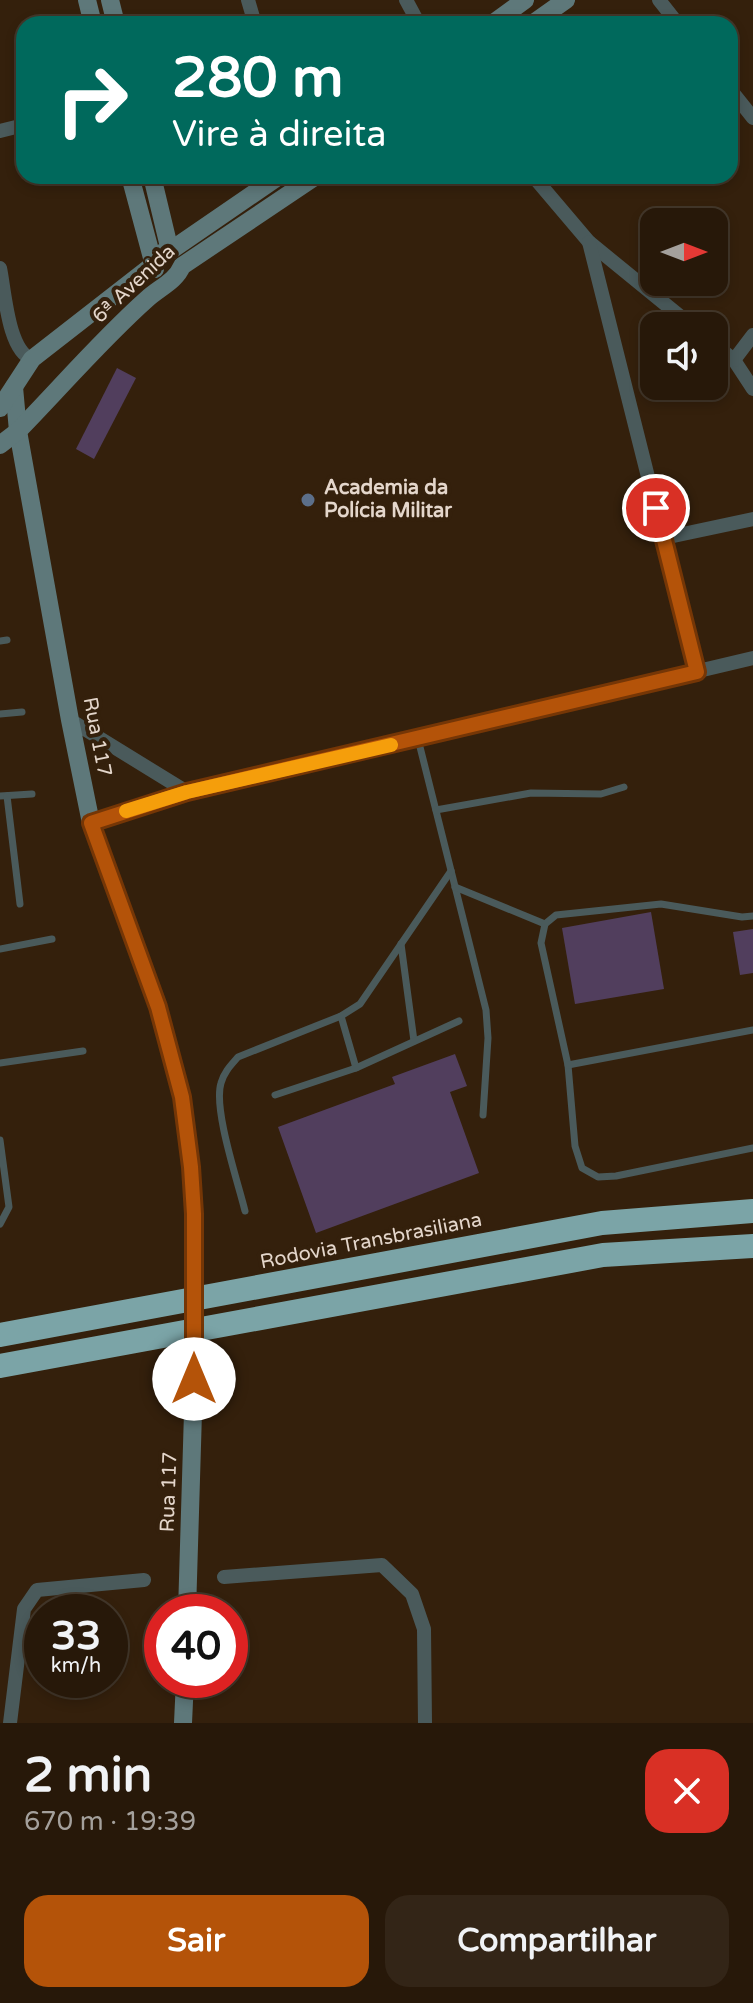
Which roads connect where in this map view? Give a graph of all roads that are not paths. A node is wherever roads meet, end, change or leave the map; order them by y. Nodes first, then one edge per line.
1 (525, 0) edge
2 (566, 0) edge
3 (659, 0) edge
4 (503, 16) edge
5 (543, 16) edge
6 (672, 16) edge
7 (738, 99) edge
8 (753, 118) edge
9 (132, 184) edge
10 (154, 184) edge
11 (269, 184) edge
12 (297, 184) edge
13 (540, 184) edge
14 (589, 242) junction
15 (176, 258) junction
16 (154, 264) junction
17 (0, 268) edge
18 (165, 283) junction
19 (675, 312) edge
20 (753, 335) edge
21 (728, 355) edge
22 (32, 359) junction
23 (734, 360) junction
24 (14, 387) junction
25 (753, 389) edge
26 (1, 408) edge
27 (18, 431) junction
28 (0, 445) edge
29 (753, 519) edge
30 (664, 538) junction
31 (753, 658) edge
32 (697, 672) junction
33 (22, 712) dead end
34 (0, 714) edge
35 (70, 720) junction
36 (418, 739) junction
37 (624, 787) dead end
38 (187, 792) junction
39 (32, 794) dead end
40 (3, 796) edge
41 (436, 810) junction
42 (91, 823) junction
43 (451, 871) junction
44 (455, 887) junction
45 (20, 904) dead end
46 (753, 916) edge
47 (545, 924) junction
48 (52, 939) dead end
49 (401, 944) junction
50 (0, 949) edge
51 (341, 1016) junction
52 (459, 1021) dead end
53 (753, 1030) edge
54 (414, 1041) junction
55 (83, 1051) dead end
56 (0, 1063) edge
57 (568, 1065) junction
58 (356, 1068) junction
59 (275, 1095) dead end
60 (483, 1115) dead end
61 (0, 1140) edge
62 (753, 1148) edge
63 (245, 1211) dead end
64 (753, 1211) edge
65 (0, 1224) edge
66 (753, 1246) edge
67 (0, 1335) edge
68 (0, 1366) edge
69 (224, 1577) dead end
70 (144, 1580) dead end
71 (188, 1594) edge
72 (184, 1698) edge
73 (10, 1723) edge
74 (183, 1723) edge
75 (425, 1723) edge

1 - 4 street
2 - 5 street
3 - 6 street
7 - 8 street
9 - 16 street
10 - 15 street
11 - 15 street, 6ª Avenida
12 - 15 street, 6ª Avenida
13 - 14 street
14 - 19 street
14 - 30 street
15 - 16 street, 6ª Avenida
15 - 18 street, 6ª Avenida
16 - 18 street
16 - 22 street, 6ª Avenida
17 - 22 street
18 - 27 street, 6ª Avenida
20 - 23 street
21 - 23 street
22 - 24 street, 6ª Avenida
23 - 25 street
24 - 26 street, 6ª Avenida
24 - 27 street, Rua 117
26 - 27 street
27 - 28 street, 6ª Avenida
27 - 35 street, Rua 117
29 - 30 street
30 - 32 street
31 - 32 street
32 - 36 street
33 - 34 lane
35 - 38 street
35 - 42 street, Rua 117
36 - 38 street
36 - 41 lane
37 - 41 lane
38 - 42 street
39 - 40 lane
40 - 45 lane
41 - 43 lane
42 - 71 street, Rua 117, bridge
43 - 44 lane
43 - 49 lane
44 - 47 lane
44 - 60 lane
46 - 47 lane
47 - 57 lane
48 - 50 lane
49 - 51 lane
49 - 54 lane
51 - 58 lane
51 - 63 lane
52 - 54 lane
53 - 57 lane
54 - 58 lane
55 - 56 lane
57 - 62 lane
58 - 59 lane
61 - 65 lane
64 - 67 highway, Rodovia Transbrasiliana
66 - 68 highway
69 - 75 street
70 - 73 street
72 - 74 street

